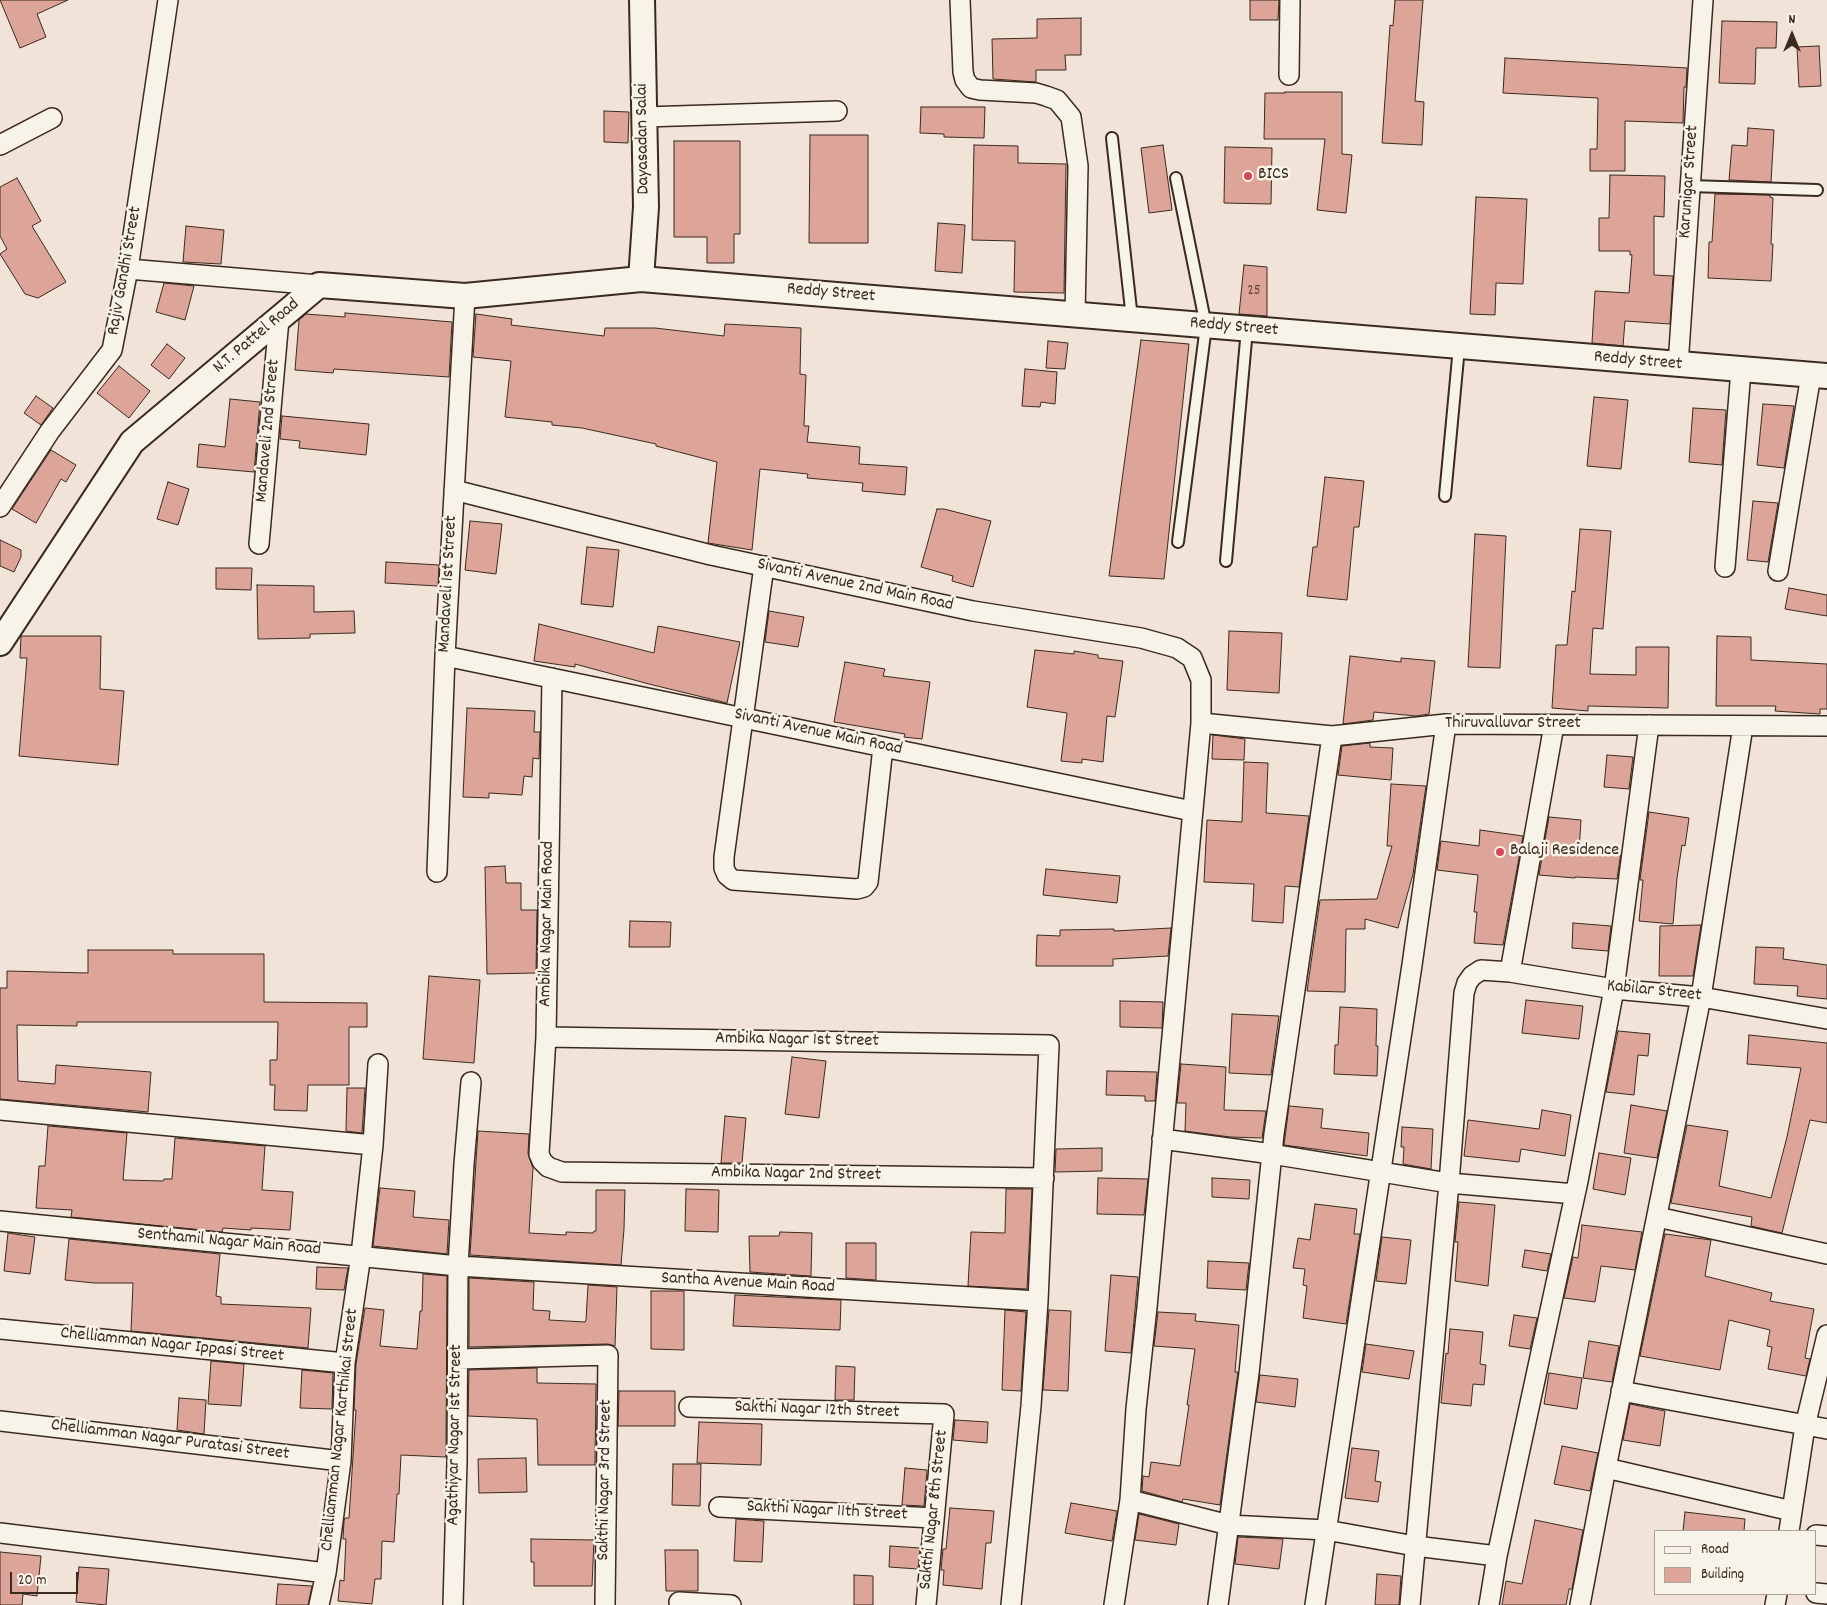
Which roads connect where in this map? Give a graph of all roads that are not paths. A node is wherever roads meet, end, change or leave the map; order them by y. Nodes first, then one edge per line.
1 (168, 0) edge
2 (642, 0) edge
3 (960, 0) edge
4 (1290, 0) edge
5 (1703, 0) edge
6 (1289, 75) dead end
7 (837, 111) dead end
8 (644, 117) junction
9 (52, 118) dead end
10 (1112, 138) dead end
11 (0, 145) edge
12 (1176, 178) dead end
13 (1690, 186) junction
14 (1817, 190) dead end
15 (128, 269) junction
16 (641, 279) junction
17 (319, 285) junction
18 (464, 296) junction
19 (1075, 315) junction
20 (279, 319) junction
21 (1132, 319) junction
22 (1206, 326) junction
23 (1247, 329) junction
24 (1459, 347) junction
25 (1678, 365) junction
26 (1741, 370) junction
27 (1819, 375) edge
28 (454, 490) junction
29 (1444, 496) dead end
30 (0, 507) edge
31 (1178, 542) dead end
32 (259, 544) dead end
33 (1226, 561) dead end
34 (764, 566) junction
35 (1725, 567) dead end
36 (1778, 572) dead end
37 (0, 643) edge
38 (445, 656) junction
39 (552, 678) junction
40 (743, 717) junction
41 (1201, 722) junction
42 (1446, 724) junction
43 (1554, 725) junction
44 (1649, 725) junction
45 (1743, 726) junction
46 (1827, 726) edge
47 (1332, 736) junction
48 (883, 747) junction
49 (1192, 811) junction
50 (437, 872) dead end
51 (1510, 972) junction
52 (1614, 989) junction
53 (1701, 997) junction
54 (1827, 1020) edge
55 (546, 1037) junction
56 (378, 1064) dead end
57 (471, 1082) dead end
58 (0, 1110) edge
59 (1162, 1139) junction
60 (373, 1145) junction
61 (1272, 1154) junction
62 (548, 1168) joint
63 (1380, 1171) junction
64 (1044, 1178) junction
65 (1449, 1183) junction
66 (1575, 1194) junction
67 (1658, 1217) junction
68 (0, 1221) edge
69 (1827, 1254) edge
70 (361, 1255) junction
71 (458, 1266) junction
72 (1038, 1301) junction
73 (0, 1329) edge
74 (1827, 1335) edge
75 (458, 1359) junction
76 (345, 1362) junction
77 (1621, 1392) junction
78 (689, 1407) dead end
79 (944, 1414) joint
80 (0, 1420) edge
81 (1805, 1426) junction
82 (1827, 1429) edge
83 (341, 1461) junction
84 (1606, 1468) junction
85 (1130, 1500) junction
86 (719, 1507) dead end
87 (1792, 1511) junction
88 (934, 1518) junction
89 (1229, 1525) junction
90 (1326, 1530) junction
91 (1789, 1530) edge
92 (0, 1533) edge
93 (1415, 1546) junction
94 (1497, 1556) junction
95 (326, 1573) junction
96 (679, 1602) dead end
97 (320, 1605) edge
98 (453, 1605) edge
99 (605, 1605) edge
100 (731, 1605) edge
101 (926, 1605) edge
102 (1011, 1605) edge
103 (1114, 1605) edge
104 (1218, 1605) edge
105 (1315, 1605) edge
106 (1410, 1605) edge
107 (1489, 1605) edge
108 (1580, 1605) edge

1 - 15 street, Rajiv Gandhi Street
2 - 8 street, Dayasadan Salai
3 - 19 street
4 - 6 street
5 - 13 street, Karunigar Street
7 - 8 street
8 - 16 street, Dayasadan Salai
9 - 11 street
10 - 21 lane
12 - 22 lane
13 - 14 lane
13 - 25 street, Karunigar Street
15 - 17 street
15 - 30 street, Rajiv Gandhi Street
16 - 18 street
16 - 19 street, Reddy Street
17 - 18 street
17 - 20 street, N.T. Pattel Road
18 - 28 street, Mandaveli 1st Street
19 - 21 street, Reddy Street
20 - 32 street, Mandaveli 2nd Street
20 - 37 street, N.T. Pattel Road
21 - 22 street, Reddy Street
22 - 23 street, Reddy Street
22 - 31 lane
23 - 24 street, Reddy Street
23 - 33 lane
24 - 25 street, Reddy Street
24 - 29 lane
25 - 26 street, Reddy Street
26 - 27 street, Reddy Street
26 - 35 street
27 - 36 street
28 - 34 street, Sivanti Avenue 2nd Main Road
28 - 38 street, Mandaveli 1st Street
34 - 40 street
34 - 41 street, Sivanti Avenue 2nd Main Road
38 - 39 street, Sivanti Avenue Main Road
38 - 50 street, Mandaveli 1st Street
39 - 40 street, Sivanti Avenue Main Road
39 - 55 street, Ambika Nagar Main Road
40 - 48 street, Sivanti Avenue Main Road
40 - 48 street
41 - 47 street, Thiruvalluvar Street
41 - 49 street, Sivanti Avenue 2nd Main Road
42 - 43 street, Thiruvalluvar Street
42 - 47 street, Thiruvalluvar Street
42 - 63 street
43 - 44 street, Thiruvalluvar Street
43 - 51 street
44 - 45 street, Thiruvalluvar Street
44 - 52 street
45 - 46 street, Thiruvalluvar Street
45 - 53 street
47 - 61 street
48 - 49 street, Sivanti Avenue Main Road
49 - 59 street, Sivanti Avenue 2nd Main Road
51 - 52 street, Kabilar Street
51 - 65 street, Kabilar Street
52 - 53 street, Kabilar Street
52 - 66 street
53 - 54 street, Kabilar Street
53 - 67 street
55 - 62 street, Ambika Nagar Main Road
55 - 64 street, Ambika Nagar 1st Street
56 - 60 street, Chelliamman Nagar Karthikai Street
57 - 71 street, Agathiyar Nagar 1st Street
58 - 60 street
59 - 61 street
59 - 85 street, Sivanti Avenue 2nd Main Road
60 - 70 street, Chelliamman Nagar Karthikai Street
61 - 63 street
61 - 89 street
62 - 64 street, Ambika Nagar 2nd Street
63 - 65 street
63 - 90 street
64 - 72 street
65 - 66 street
65 - 93 street
66 - 94 street
67 - 69 street
67 - 77 street
68 - 70 street, Senthamil Nagar Main Road
70 - 71 street, Senthamil Nagar Main Road
70 - 76 street, Chelliamman Nagar Karthikai Street
71 - 72 street, Santha Avenue Main Road
71 - 75 street, Agathiyar Nagar 1st Street
72 - 102 street
73 - 76 street, Chelliamman Nagar Ippasi Street
74 - 81 street
75 - 98 street, Agathiyar Nagar 1st Street
75 - 99 street, Sakthi Nagar 3rd Street
76 - 83 street, Chelliamman Nagar Karthikai Street
77 - 81 street
77 - 84 street
78 - 79 street, Sakthi Nagar 12th Street
79 - 88 street, Sakthi Nagar 8th Street
80 - 83 street, Chelliamman Nagar Puratasi Street
81 - 82 street
81 - 87 street
83 - 95 street, Chelliamman Nagar Karthikai Street
84 - 87 street
84 - 108 street
85 - 89 street
85 - 103 street, Sivanti Avenue 2nd Main Road
86 - 88 street, Sakthi Nagar 11th Street
87 - 91 street
88 - 101 street, Sakthi Nagar 8th Street
89 - 90 street
89 - 104 street
90 - 93 street
90 - 105 street
92 - 95 street
93 - 94 street
93 - 106 street
94 - 107 street
95 - 97 street, Chelliamman Nagar Karthikai Street
96 - 100 street

